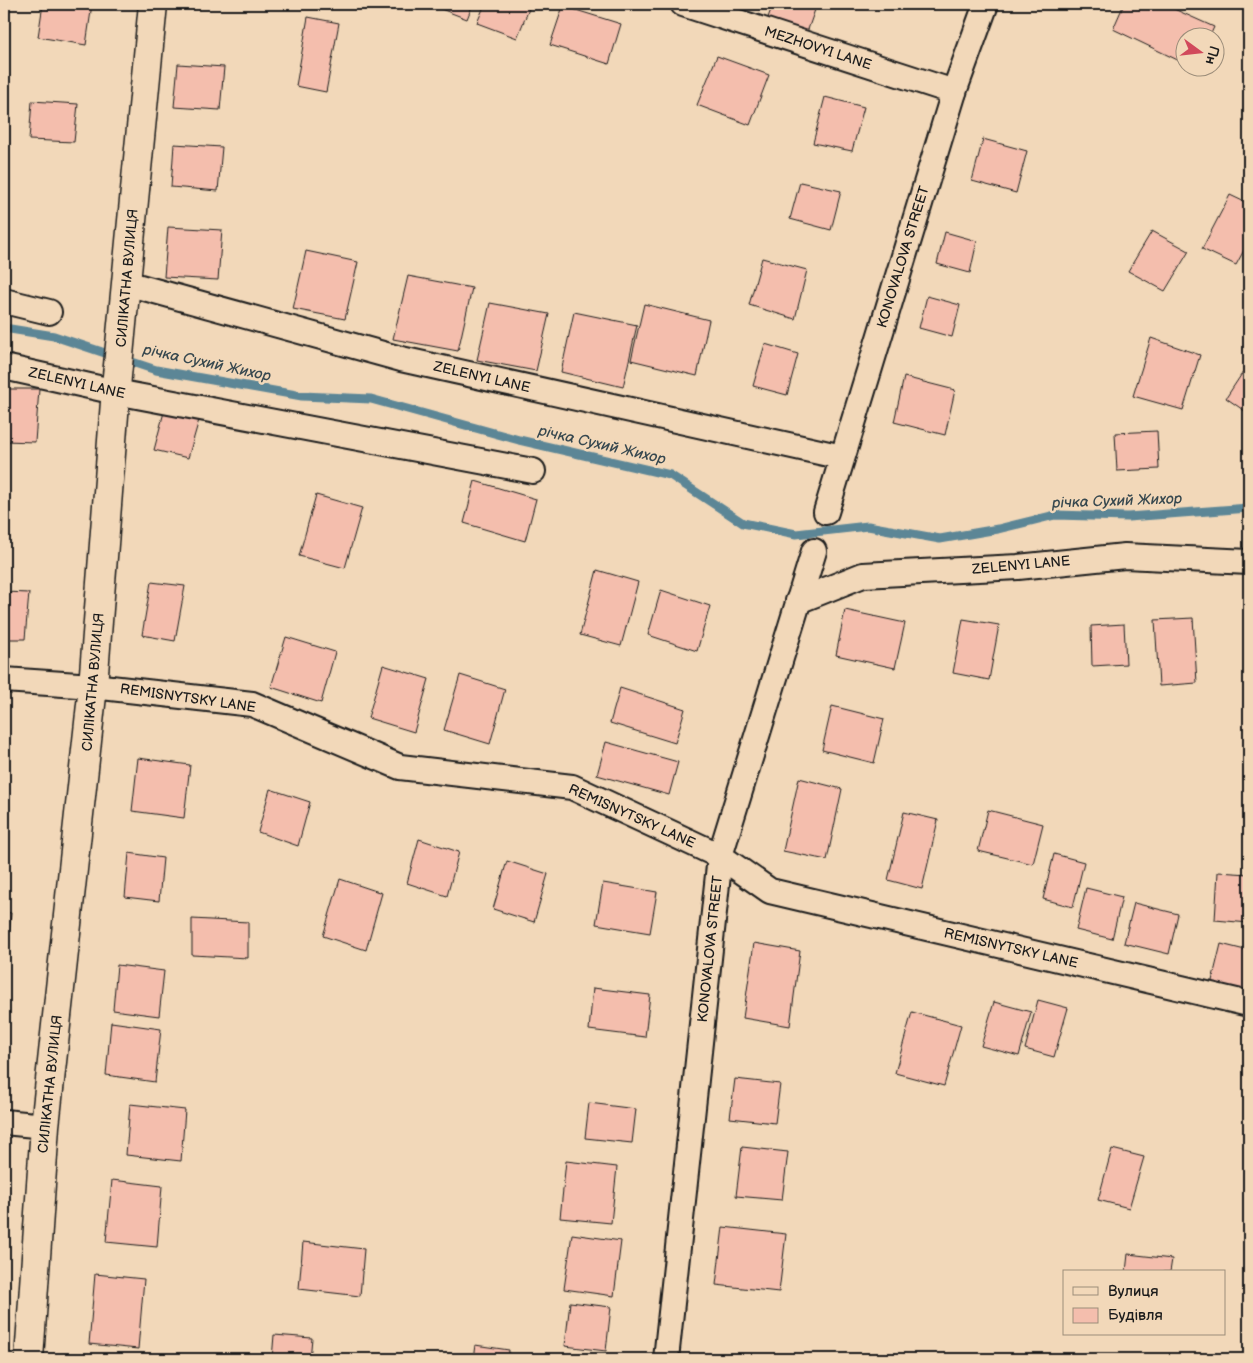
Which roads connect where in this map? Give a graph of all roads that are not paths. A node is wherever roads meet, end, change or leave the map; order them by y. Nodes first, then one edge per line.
1 (153, 4) edge
2 (683, 4) edge
3 (986, 4) edge
4 (954, 92) junction
5 (126, 283) junction
6 (4, 301) edge
7 (49, 312) dead end
8 (4, 367) edge
9 (117, 384) junction
10 (842, 457) junction
11 (533, 471) dead end
12 (826, 512) dead end
13 (814, 552) dead end
14 (1249, 562) edge
15 (798, 601) junction
16 (4, 680) edge
17 (93, 686) junction
18 (720, 856) junction
19 (1249, 1004) edge
20 (4, 1122) edge
21 (45, 1126) junction
22 (29, 1359) edge
23 (666, 1359) edge

1 - 5 main road, СИЛІКАТНА ВУЛИЦЯ
2 - 4 street, MEZHOVYI LANE
3 - 4 street, KONOVALOVA STREET
4 - 10 street, KONOVALOVA STREET
5 - 9 main road, СИЛІКАТНА ВУЛИЦЯ
5 - 10 street, ZELENYI LANE
6 - 7 street
8 - 9 street, ZELENYI LANE
9 - 11 street, ZELENYI LANE
9 - 17 main road, СИЛІКАТНА ВУЛИЦЯ
10 - 12 street, KONOVALOVA STREET
13 - 15 street, KONOVALOVA STREET
14 - 15 street, ZELENYI LANE
15 - 18 street, KONOVALOVA STREET
16 - 17 street, REMISNYTSKY LANE
17 - 18 street, REMISNYTSKY LANE
17 - 21 main road, СИЛІКАТНА ВУЛИЦЯ
18 - 19 street, REMISNYTSKY LANE
18 - 23 street, KONOVALOVA STREET
20 - 21 street
21 - 22 main road, СИЛІКАТНА ВУЛИЦЯ

